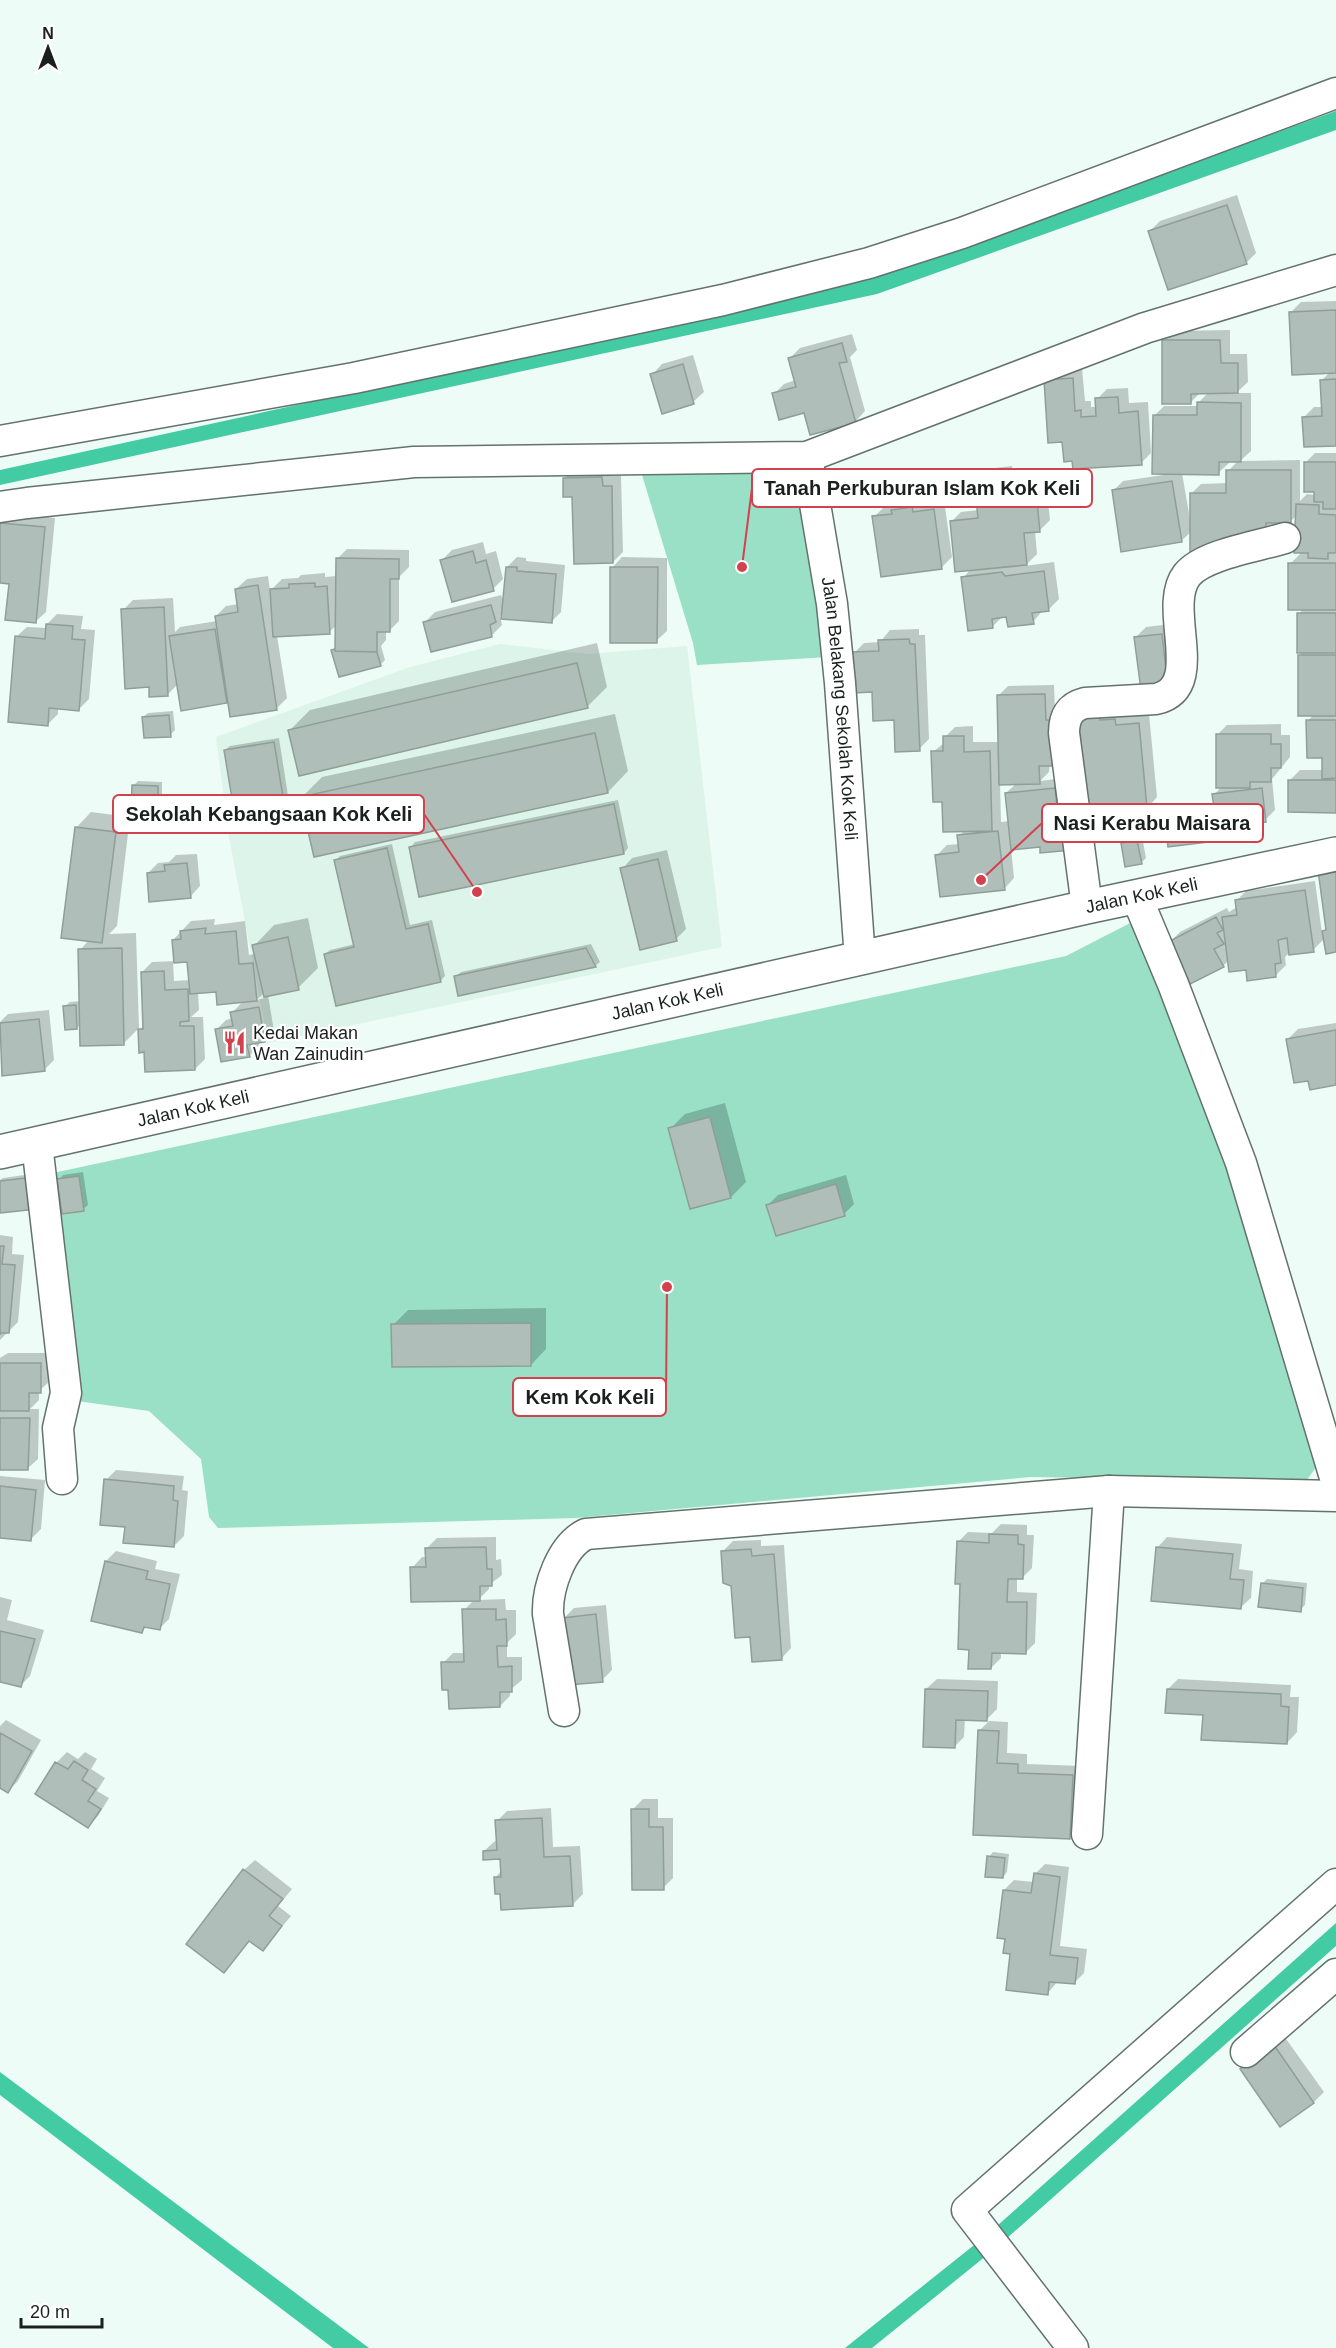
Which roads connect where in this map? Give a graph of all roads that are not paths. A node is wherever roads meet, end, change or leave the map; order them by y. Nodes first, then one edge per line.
1 (1336, 93) edge
2 (1336, 270) edge
3 (0, 441) edge
4 (807, 457) junction
5 (0, 507) edge
6 (1285, 538) dead end
7 (1336, 854) edge
8 (1137, 898) junction
9 (1088, 907) junction
10 (860, 959) junction
11 (37, 1144) junction
12 (0, 1152) edge
13 (62, 1479) dead end
14 (1336, 1481) edge
15 (1109, 1491) junction
16 (1336, 1496) edge
17 (564, 1712) dead end
18 (1087, 1834) dead end
19 (1336, 1884) edge
20 (1336, 1974) edge
21 (1246, 2052) dead end
22 (1073, 2348) edge

1 - 3 street
2 - 4 street
4 - 5 street
4 - 10 street, Jalan Belakang Sekolah Kok Keli
6 - 9 street
7 - 8 street, Jalan Kok Keli
8 - 9 street, Jalan Kok Keli
8 - 14 street
9 - 10 street, Jalan Kok Keli
10 - 11 street, Jalan Kok Keli
11 - 12 street, Jalan Kok Keli
11 - 13 street
15 - 16 street
15 - 17 street
15 - 18 street
19 - 22 street
20 - 21 street

